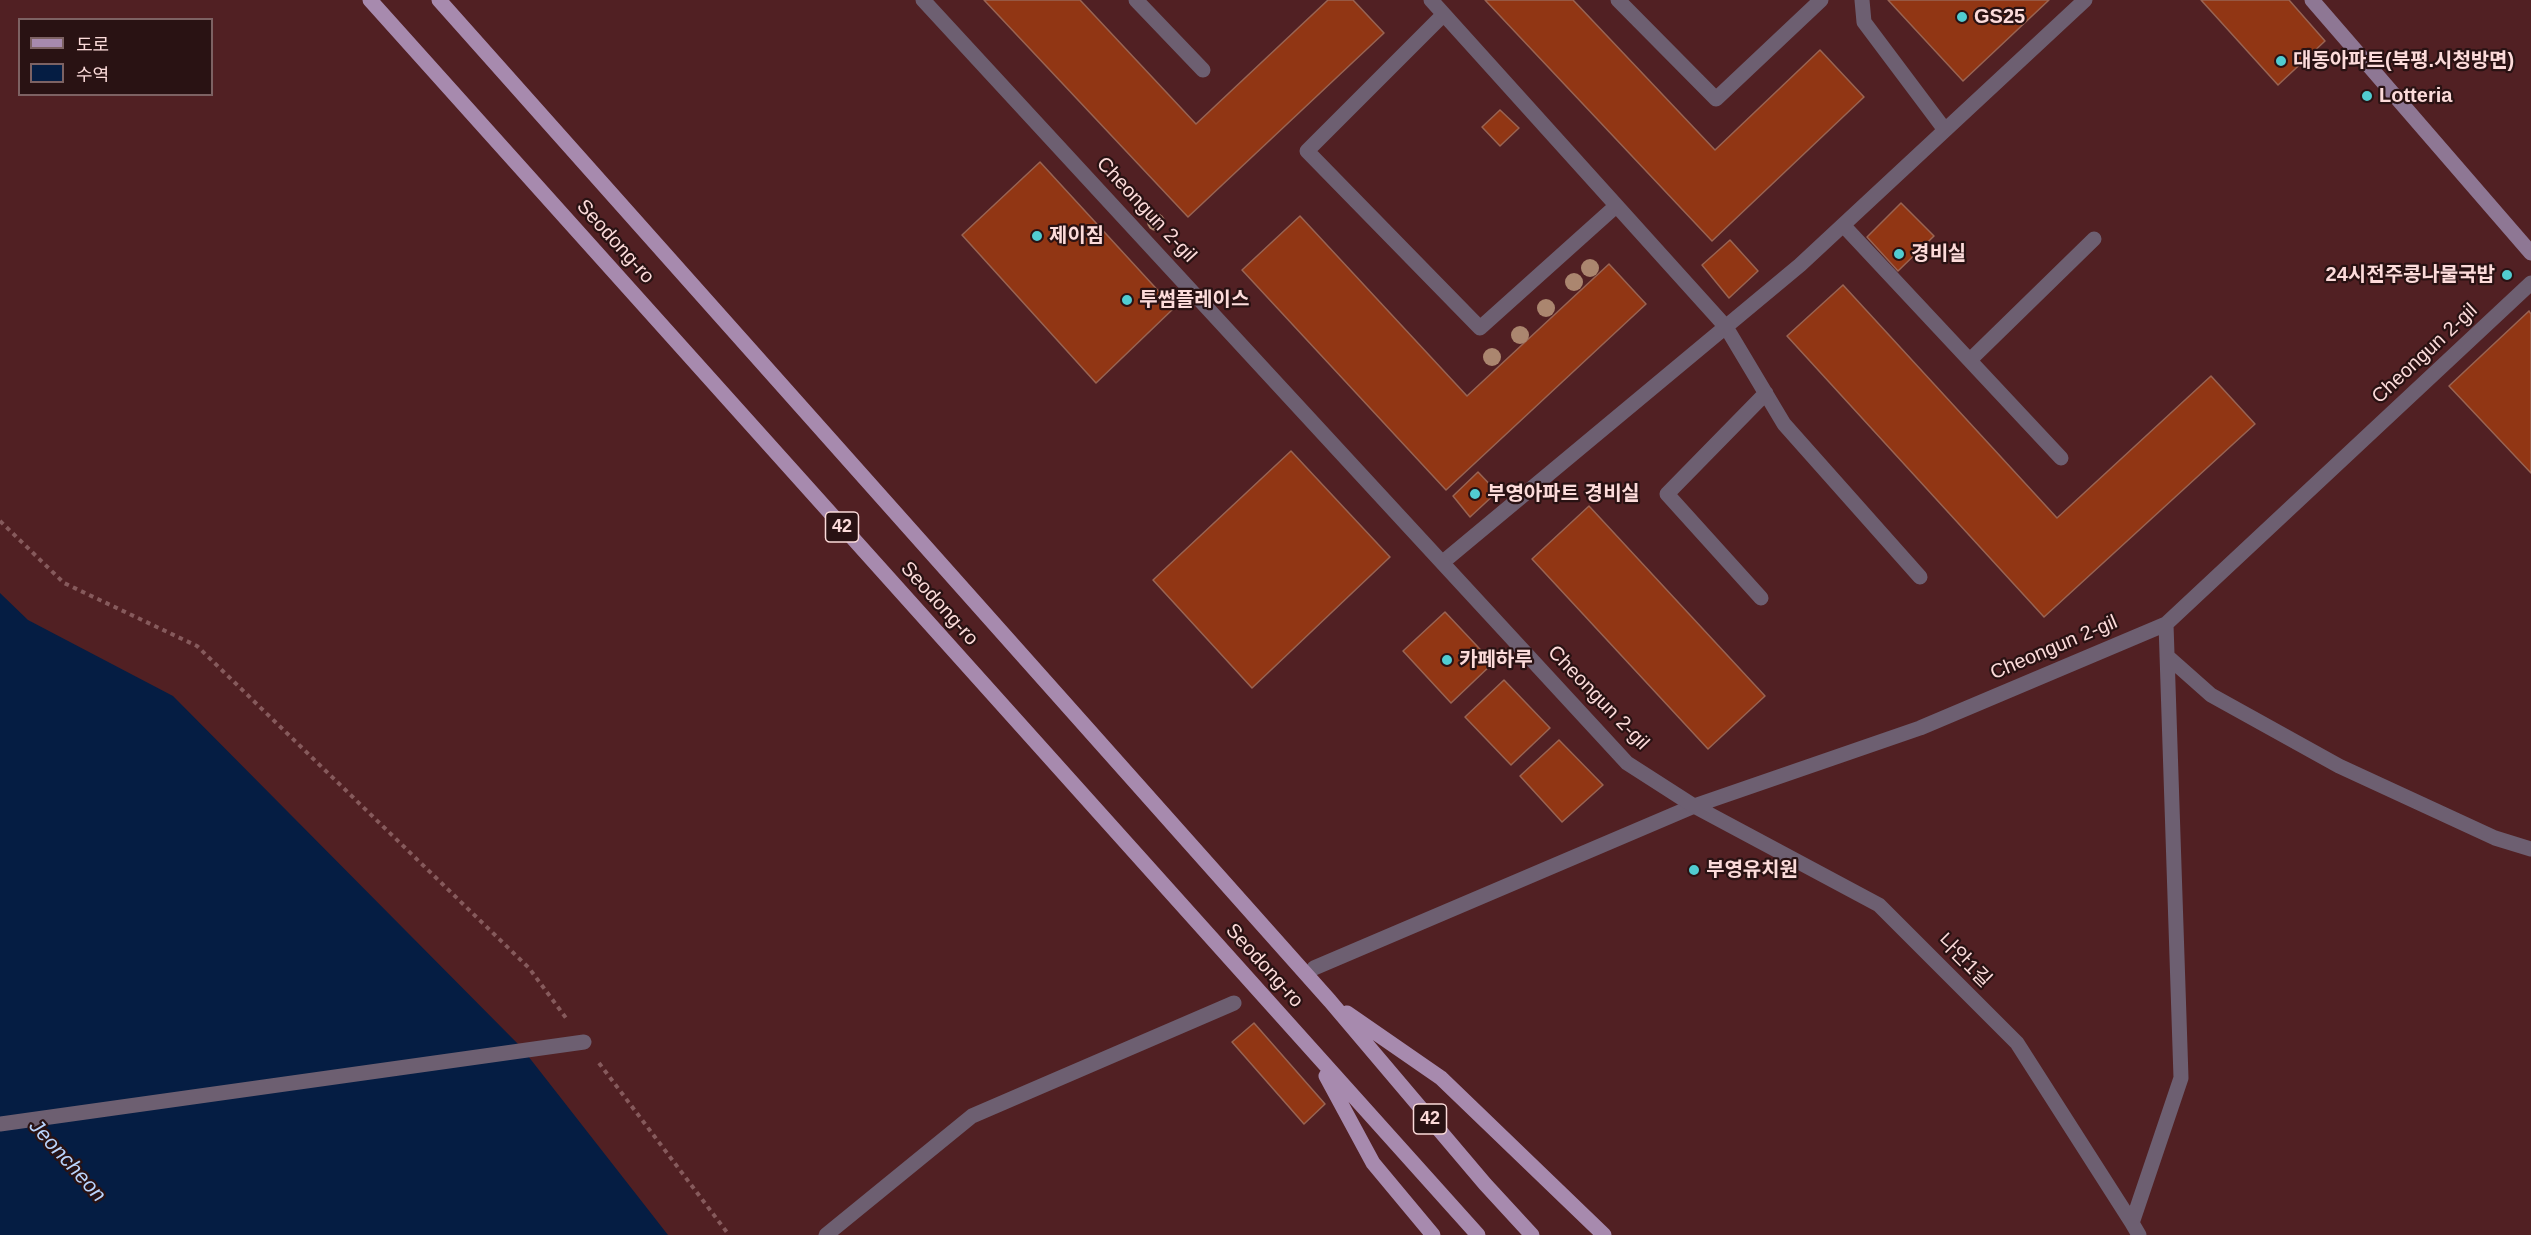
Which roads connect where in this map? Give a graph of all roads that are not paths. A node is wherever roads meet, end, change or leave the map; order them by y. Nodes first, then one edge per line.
1 (370, 0) edge
2 (439, 0) edge
3 (923, 0) edge
4 (1136, 0) edge
5 (1431, 0) edge
6 (1618, 0) edge
7 (1821, 0) edge
8 (1862, 0) edge
9 (2085, 0) edge
10 (2312, 0) edge
11 (1443, 15) junction
12 (1203, 70) dead end
13 (1945, 130) junction
14 (1616, 206) junction
15 (1843, 225) junction
16 (2094, 239) dead end
17 (2531, 253) edge
18 (2531, 283) edge
19 (1726, 327) junction
20 (1970, 360) junction
21 (1766, 393) junction
22 (2061, 458) dead end
23 (1443, 562) junction
24 (1920, 577) dead end
25 (1761, 598) dead end
26 (2166, 624) junction
27 (2167, 656) junction
28 (1694, 806) junction
29 (2531, 849) edge
30 (1314, 968) dead end
31 (1330, 1001) junction
32 (1234, 1003) dead end
33 (584, 1042) road end
34 (1315, 1054) junction
35 (0, 1124) edge
36 (2136, 1229) edge
37 (826, 1235) edge
38 (1433, 1235) edge
39 (1478, 1235) edge
40 (1532, 1235) edge
41 (1604, 1235) edge

1 - 34 main road, Seodong-ro / 42
2 - 31 main road, Seodong-ro / 42
3 - 23 street, Cheongun 2-gil
4 - 12 street
5 - 11 street
6 - 7 street
8 - 13 street
9 - 13 street
10 - 17 street
11 - 14 street
11 - 14 street
13 - 15 street
14 - 19 street
15 - 19 street
15 - 20 street
16 - 20 street
18 - 26 street, Cheongun 2-gil
19 - 21 street
19 - 23 street
20 - 22 street
21 - 24 street
21 - 25 street
23 - 28 street, Cheongun 2-gil
26 - 27 street
26 - 28 street, Cheongun 2-gil
27 - 29 street
27 - 36 street
28 - 30 street
28 - 36 street, 나안1길
31 - 40 main road, Seodong-ro / 42
31 - 41 main road
32 - 37 street
33 - 35 street
34 - 38 main road
34 - 39 main road, Seodong-ro / 42

